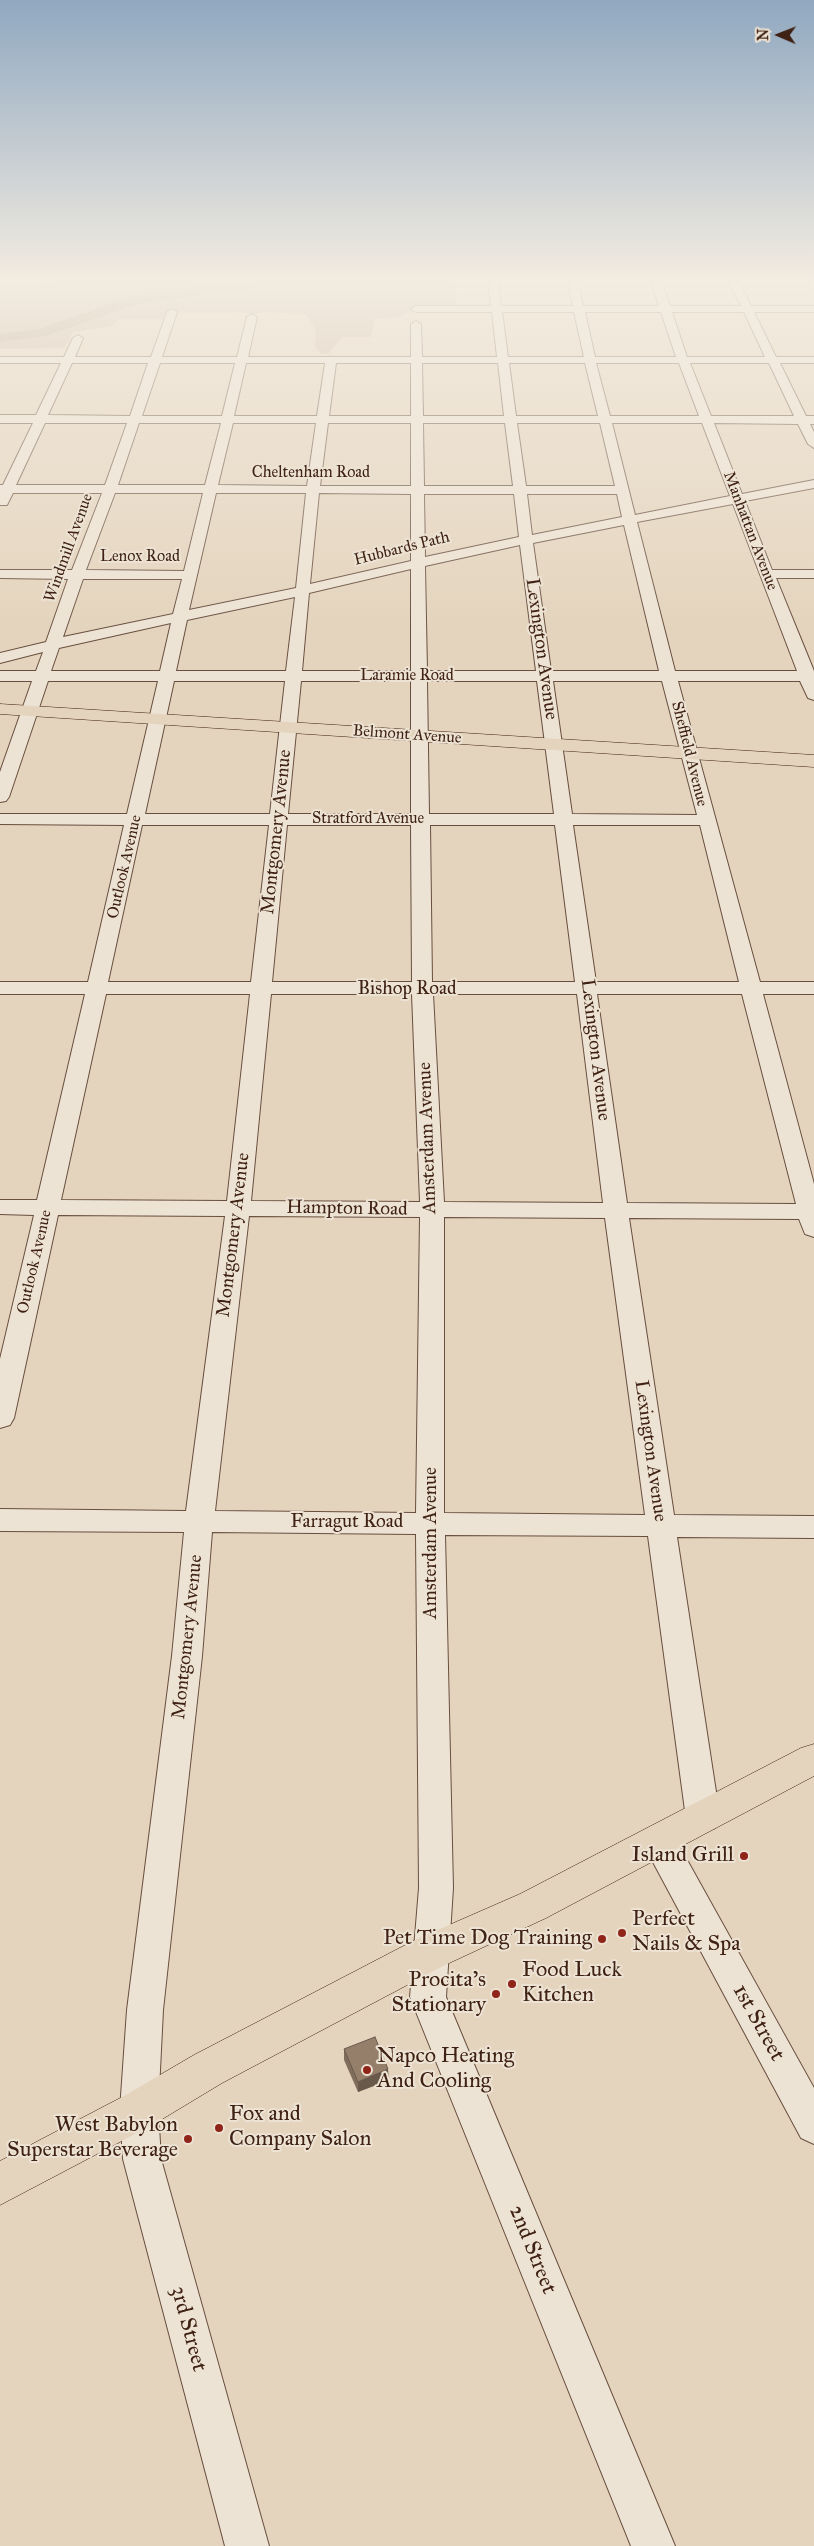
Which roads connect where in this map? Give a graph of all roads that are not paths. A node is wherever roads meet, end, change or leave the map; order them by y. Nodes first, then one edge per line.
1 (51, 397) edge
2 (142, 397) edge
3 (233, 397) edge
4 (326, 397) edge
5 (417, 397) edge
6 (509, 397) edge
7 (599, 397) edge
8 (698, 397) edge
9 (794, 397) edge
10 (0, 419) edge
11 (40, 419) junction
12 (134, 419) junction
13 (228, 419) junction
14 (323, 419) junction
15 (418, 419) junction
16 (512, 419) junction
17 (605, 420) junction
18 (707, 420) junction
19 (808, 420) edge
20 (814, 444) edge
21 (814, 484) edge
22 (4, 489) edge
23 (110, 489) junction
24 (211, 490) junction
25 (312, 490) junction
26 (417, 490) junction
27 (519, 490) junction
28 (622, 490) junction
29 (738, 499) junction
30 (0, 506) edge
31 (630, 520) junction
32 (526, 540) junction
33 (418, 563) junction
34 (0, 574) edge
35 (77, 574) junction
36 (767, 574) junction
37 (814, 574) edge
38 (190, 575) junction
39 (303, 591) junction
40 (181, 617) junction
41 (53, 644) junction
42 (0, 658) edge
43 (0, 676) edge
44 (42, 676) junction
45 (292, 676) junction
46 (418, 676) junction
47 (670, 676) junction
48 (810, 676) edge
49 (167, 677) junction
50 (544, 677) junction
51 (814, 695) edge
52 (0, 709) edge
53 (30, 711) junction
54 (158, 719) junction
55 (288, 727) junction
56 (418, 735) junction
57 (554, 744) junction
58 (689, 753) junction
59 (814, 760) edge
60 (0, 797) edge
61 (0, 819) edge
62 (135, 819) junction
63 (419, 819) junction
64 (564, 819) junction
65 (278, 820) junction
66 (706, 820) junction
67 (0, 988) edge
68 (97, 988) junction
69 (260, 988) junction
70 (588, 988) junction
71 (750, 988) junction
72 (814, 988) edge
73 (422, 989) junction
74 (48, 1206) junction
75 (0, 1207) edge
76 (238, 1208) junction
77 (432, 1210) junction
78 (616, 1211) junction
79 (813, 1218) edge
80 (0, 1418) edge
81 (0, 1520) edge
82 (199, 1521) junction
83 (430, 1523) junction
84 (660, 1525) junction
85 (814, 1526) edge
86 (814, 1759) edge
87 (703, 1818) junction
88 (659, 1841) junction
89 (431, 1952) junction
90 (139, 2110) junction
91 (814, 2126) edge
92 (0, 2184) edge
93 (247, 2546) edge
94 (654, 2546) edge

1 - 11 street
2 - 12 street, Windmill Avenue
3 - 13 street, Outlook Avenue
4 - 14 street, Montgomery Avenue
5 - 15 street, Amsterdam Avenue
6 - 16 street, Lexington Avenue
7 - 17 street, Sheffield Avenue
8 - 18 street, Manhattan Avenue
9 - 19 street
10 - 11 street
11 - 12 street
11 - 22 street
12 - 13 street
12 - 23 street, Windmill Avenue
13 - 14 street
13 - 24 street, Outlook Avenue
14 - 15 street
14 - 25 street, Montgomery Avenue
15 - 16 street
15 - 26 street, Amsterdam Avenue
16 - 17 street
16 - 27 street, Lexington Avenue
17 - 18 street
17 - 28 street, Sheffield Avenue
18 - 19 street
18 - 29 street, Manhattan Avenue
19 - 20 street
21 - 29 street, Hubbards Path
22 - 23 street, Cheltenham Road
22 - 30 street
23 - 24 street, Cheltenham Road
23 - 35 street, Windmill Avenue
24 - 25 street, Cheltenham Road
24 - 38 street, Outlook Avenue
25 - 26 street, Cheltenham Road
25 - 39 street, Montgomery Avenue
26 - 27 street, Cheltenham Road
26 - 33 street, Amsterdam Avenue
27 - 28 street, Cheltenham Road
27 - 32 street, Lexington Avenue
28 - 31 street, Sheffield Avenue
29 - 31 street, Hubbards Path
29 - 36 street, Manhattan Avenue
31 - 32 street, Hubbards Path
31 - 47 street, Sheffield Avenue
32 - 33 street, Hubbards Path
32 - 50 street, Lexington Avenue
33 - 39 street, Hubbards Path
33 - 46 street, Amsterdam Avenue
34 - 35 street, Lenox Road
35 - 38 street, Lenox Road
35 - 41 street, Windmill Avenue
36 - 37 street
36 - 48 street, Manhattan Avenue
38 - 40 street, Outlook Avenue
39 - 40 street, Hubbards Path
39 - 45 street, Montgomery Avenue
40 - 41 street, Hubbards Path
40 - 49 street, Outlook Avenue
41 - 42 street, Hubbards Path
41 - 44 street, Windmill Avenue
43 - 44 street, Laramie Road
44 - 49 street, Laramie Road
44 - 53 street, Windmill Avenue
45 - 46 street, Laramie Road
45 - 49 street, Laramie Road
45 - 55 street, Montgomery Avenue
46 - 50 street, Laramie Road
46 - 56 street, Amsterdam Avenue
47 - 48 street, Laramie Road
47 - 50 street, Laramie Road
47 - 58 street, Sheffield Avenue
48 - 51 street, Manhattan Avenue
49 - 54 street, Outlook Avenue
50 - 57 street, Lexington Avenue
52 - 53 main road, Belmont Avenue
53 - 54 main road, Belmont Avenue
53 - 60 street, Windmill Avenue
54 - 55 main road, Belmont Avenue
54 - 62 street, Outlook Avenue
55 - 56 main road, Belmont Avenue
55 - 65 street, Montgomery Avenue
56 - 57 main road, Belmont Avenue
56 - 63 street, Amsterdam Avenue
57 - 58 main road, Belmont Avenue
57 - 64 street, Lexington Avenue
58 - 59 main road, Belmont Avenue
58 - 66 street, Sheffield Avenue
61 - 62 street, Stratford Avenue
62 - 65 street, Stratford Avenue
62 - 68 street, Outlook Avenue
63 - 64 street, Stratford Avenue
63 - 65 street, Stratford Avenue
63 - 73 street, Amsterdam Avenue
64 - 66 street, Stratford Avenue
64 - 70 street, Lexington Avenue
65 - 69 street, Montgomery Avenue
66 - 71 street, Sheffield Avenue
67 - 68 street, Bishop Road
68 - 69 street, Bishop Road
68 - 74 street, Outlook Avenue
69 - 73 street, Bishop Road
69 - 76 street, Montgomery Avenue
70 - 71 street, Bishop Road
70 - 73 street, Bishop Road
70 - 78 street, Lexington Avenue
71 - 72 street, Bishop Road
71 - 79 street, Sheffield Avenue
73 - 77 street, Amsterdam Avenue
74 - 75 street, Hampton Road
74 - 76 street, Hampton Road
74 - 80 street, Outlook Avenue
76 - 77 street, Hampton Road
76 - 82 street, Montgomery Avenue
77 - 78 street, Hampton Road
77 - 83 street, Amsterdam Avenue
78 - 79 street, Hampton Road
78 - 84 street, Lexington Avenue
81 - 82 street, Farragut Road
82 - 83 street, Farragut Road
82 - 90 street, Montgomery Avenue
83 - 84 street, Farragut Road
83 - 89 street, Amsterdam Avenue
84 - 85 street, Farragut Road
84 - 87 street, Lexington Avenue
86 - 87 main road
87 - 88 main road
88 - 89 main road
88 - 91 street, 1st Street
89 - 90 main road
89 - 94 street, 2nd Street
90 - 92 main road
90 - 93 street, 3rd Street

